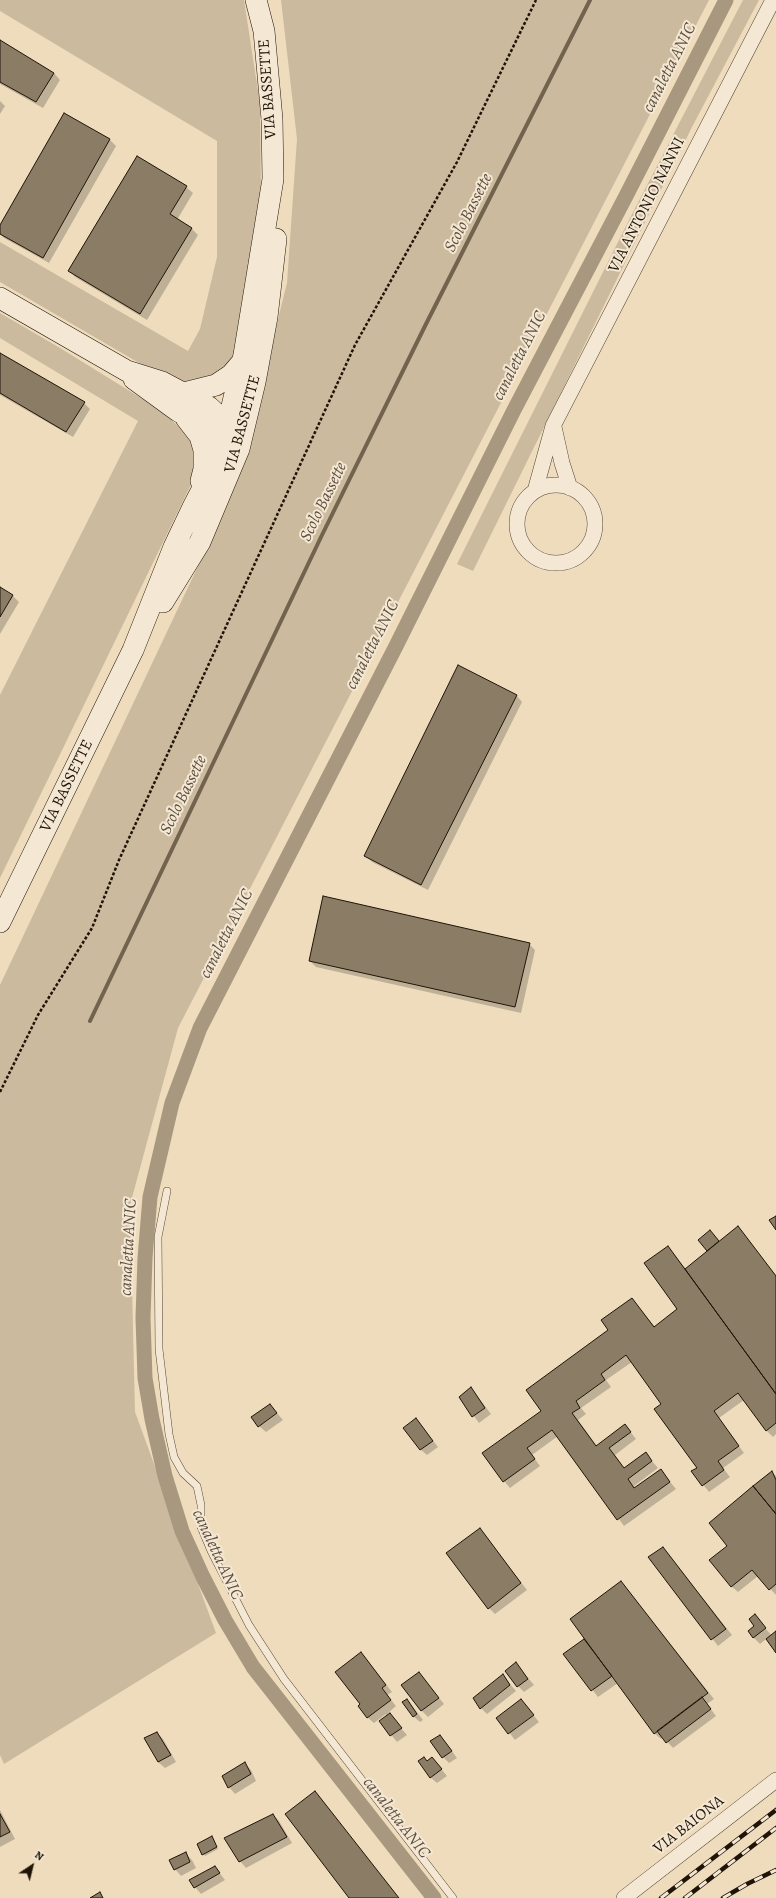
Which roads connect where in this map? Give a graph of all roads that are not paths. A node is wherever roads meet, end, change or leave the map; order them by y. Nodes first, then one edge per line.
1 (256, 0) edge
2 (773, 0) edge
3 (273, 180) junction
4 (273, 275) junction
5 (0, 298) edge
6 (243, 361) junction
7 (181, 402) junction
8 (554, 426) junction
9 (226, 431) junction
10 (570, 488) junction
11 (535, 491) junction
12 (194, 504) junction
13 (174, 584) junction
14 (133, 650) junction
15 (0, 922) edge
16 (167, 1191) dead end
17 (776, 1780) edge
18 (453, 1898) edge
19 (624, 1898) edge

1 - 3 main road, VIA BASSETTE
2 - 8 street, VIA ANTONIO NANNI
3 - 4 main road, VIA BASSETTE
3 - 6 main road, VIA BASSETTE
4 - 9 main road, VIA BASSETTE
4 - 13 main road, VIA BASSETTE
5 - 7 main road
6 - 7 main road
6 - 9 main road, VIA BASSETTE
7 - 9 main road
7 - 12 main road
8 - 10 street
8 - 11 street, VIA ANTONIO NANNI
9 - 12 main road, VIA BASSETTE
9 - 13 main road, VIA BASSETTE
10 - 11 street
10 - 11 street, VIA ANTONIO NANNI
12 - 14 main road, VIA BASSETTE
13 - 14 main road, VIA BASSETTE
14 - 15 main road, VIA BASSETTE
16 - 18 lane
17 - 19 street, VIA BAIONA

